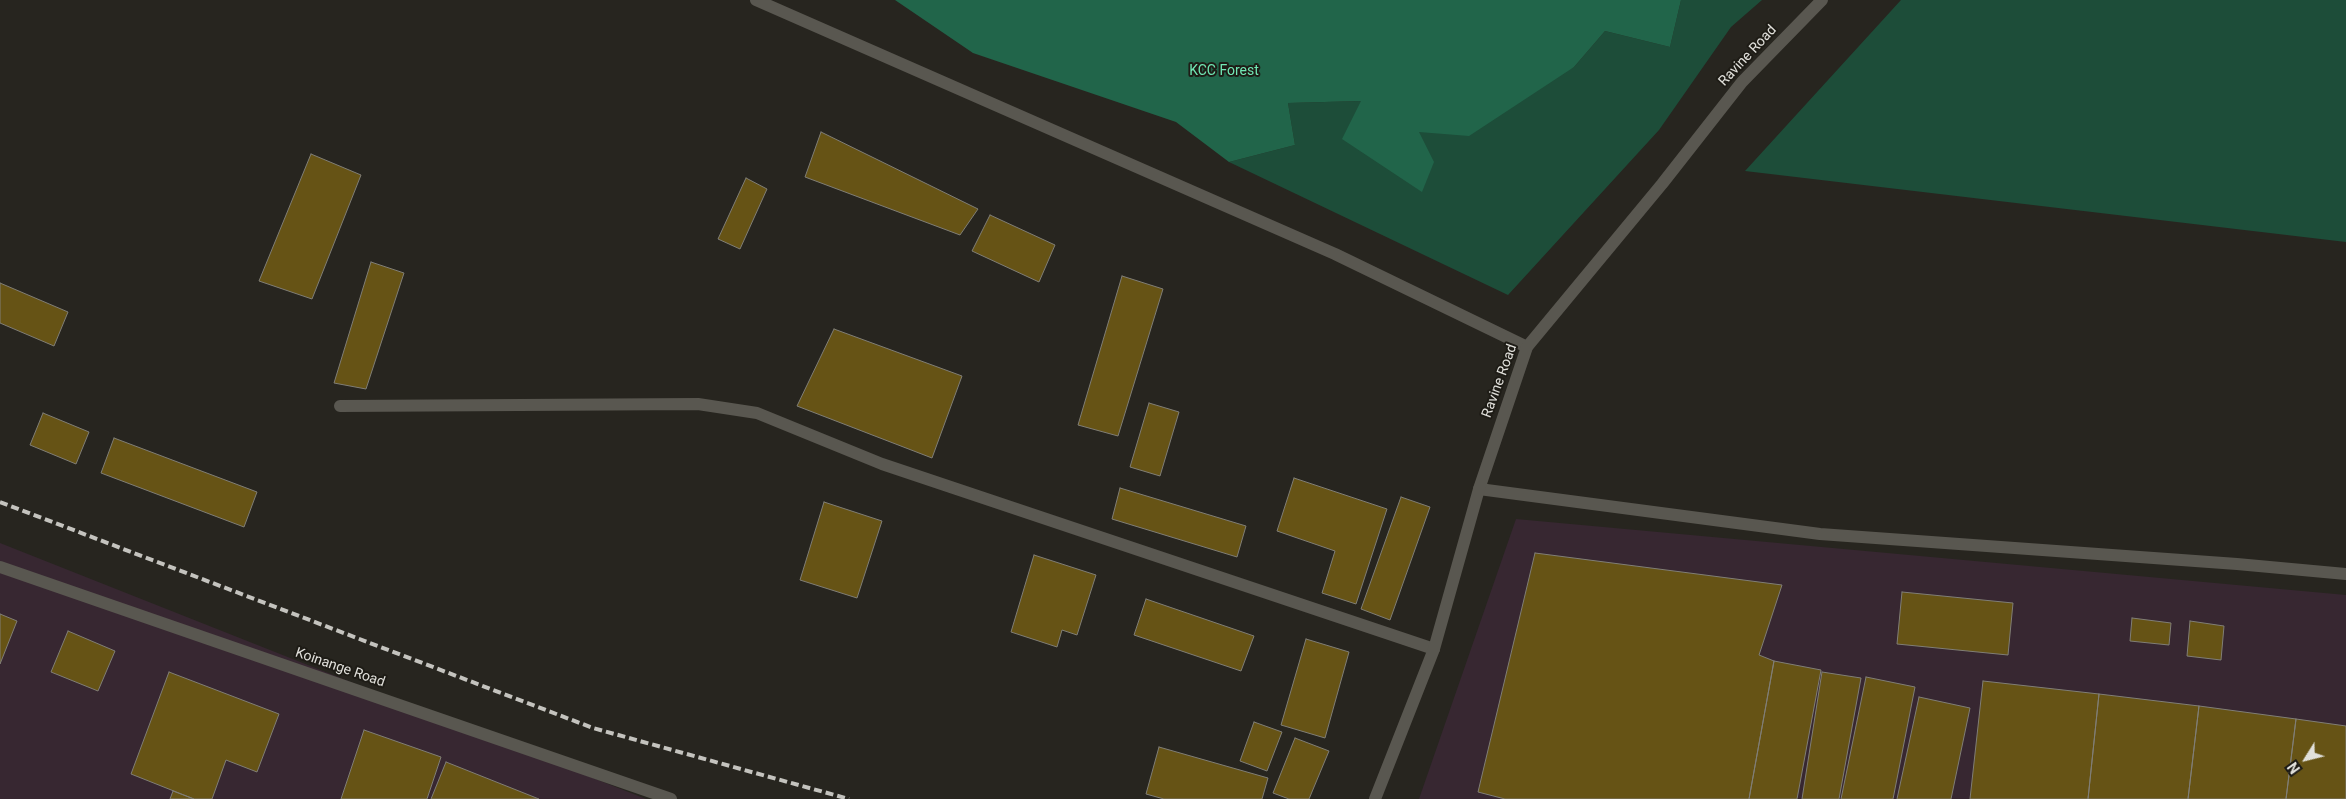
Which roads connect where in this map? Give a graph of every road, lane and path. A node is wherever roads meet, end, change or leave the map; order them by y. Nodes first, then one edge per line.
1 (756, 0) edge
2 (1822, 0) edge
3 (1527, 346) junction
4 (340, 406) dead end
5 (1479, 489) junction
6 (0, 567) edge
7 (2346, 574) edge
8 (1434, 648) junction
9 (670, 799) edge
10 (1375, 799) edge

1 - 3 street
2 - 3 street, Ravine Road
3 - 5 street, Ravine Road
4 - 8 street
5 - 7 street
5 - 8 street, Ravine Road
6 - 9 street, Koinange Road
8 - 10 street, Ravine Road

